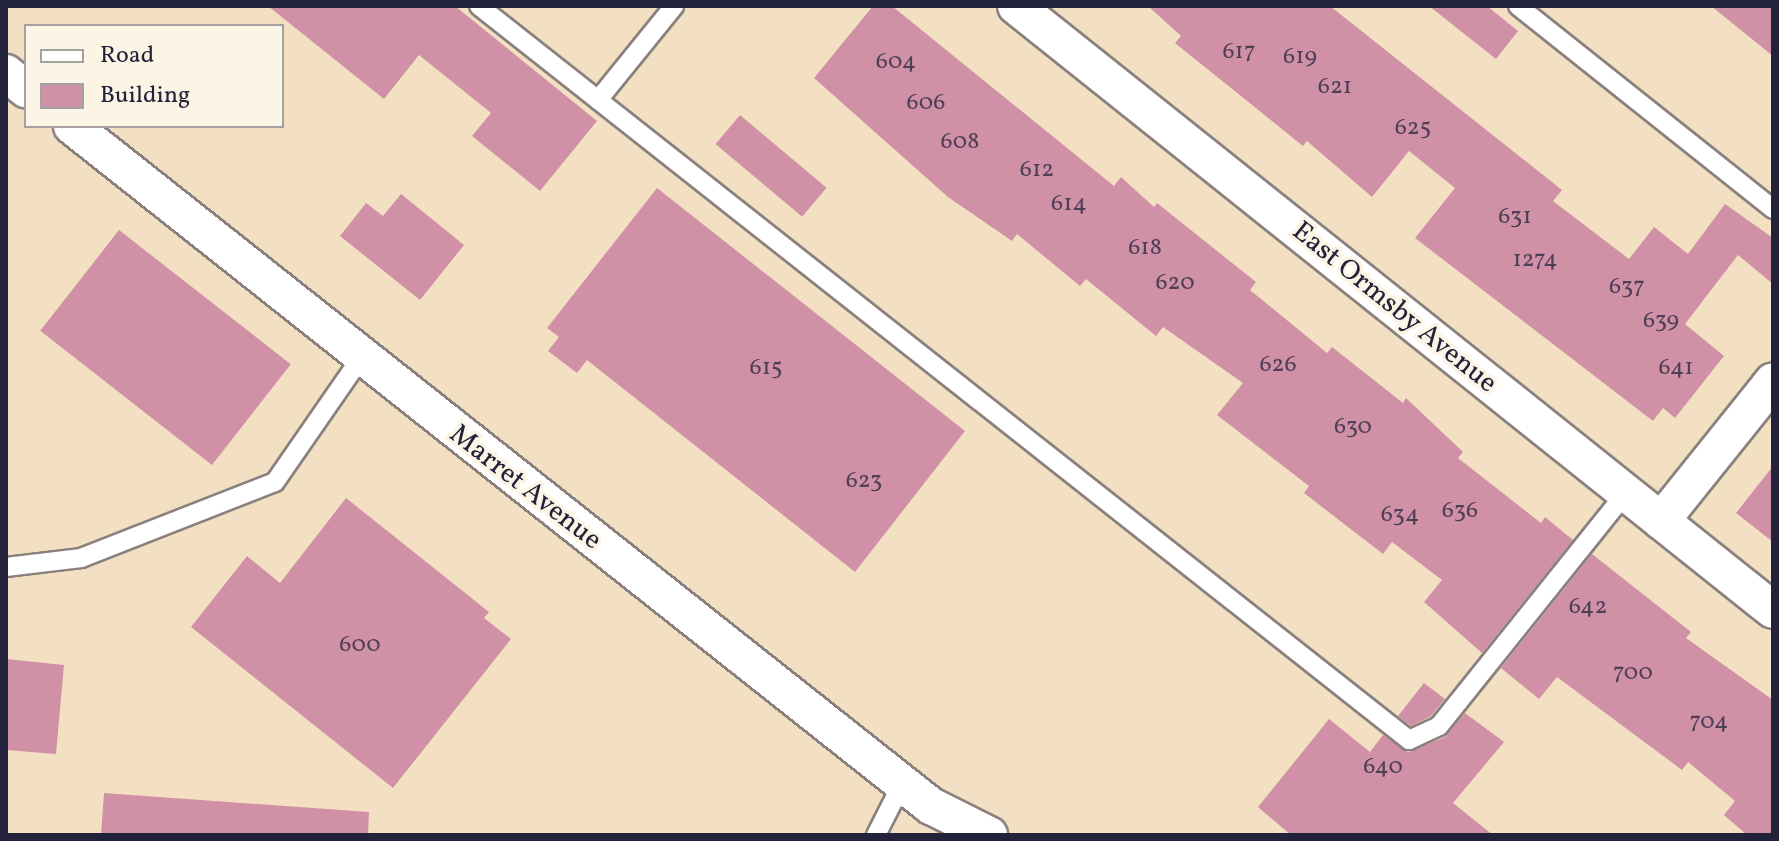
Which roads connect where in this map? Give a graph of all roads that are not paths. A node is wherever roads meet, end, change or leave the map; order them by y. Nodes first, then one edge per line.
1 (479, 6) edge
2 (674, 6) edge
3 (1016, 6) edge
4 (1518, 6) edge
5 (6, 73) edge
6 (24, 87) edge
7 (598, 100) junction
8 (74, 128) edge
9 (1773, 209) edge
10 (361, 358) junction
11 (1773, 381) edge
12 (1626, 493) junction
13 (1661, 521) junction
14 (6, 567) edge
15 (1773, 610) edge
16 (902, 784) junction
17 (876, 835) edge
18 (989, 835) edge

1 - 7 lane
2 - 7 lane
3 - 12 street, East Ormsby Avenue
4 - 9 lane
5 - 6 street
7 - 12 lane
8 - 10 street, Marret Avenue
10 - 14 lane
10 - 16 street, Marret Avenue
11 - 13 street
12 - 13 street, East Ormsby Avenue
13 - 15 street, East Ormsby Avenue
16 - 17 lane
16 - 18 street, Marret Avenue

